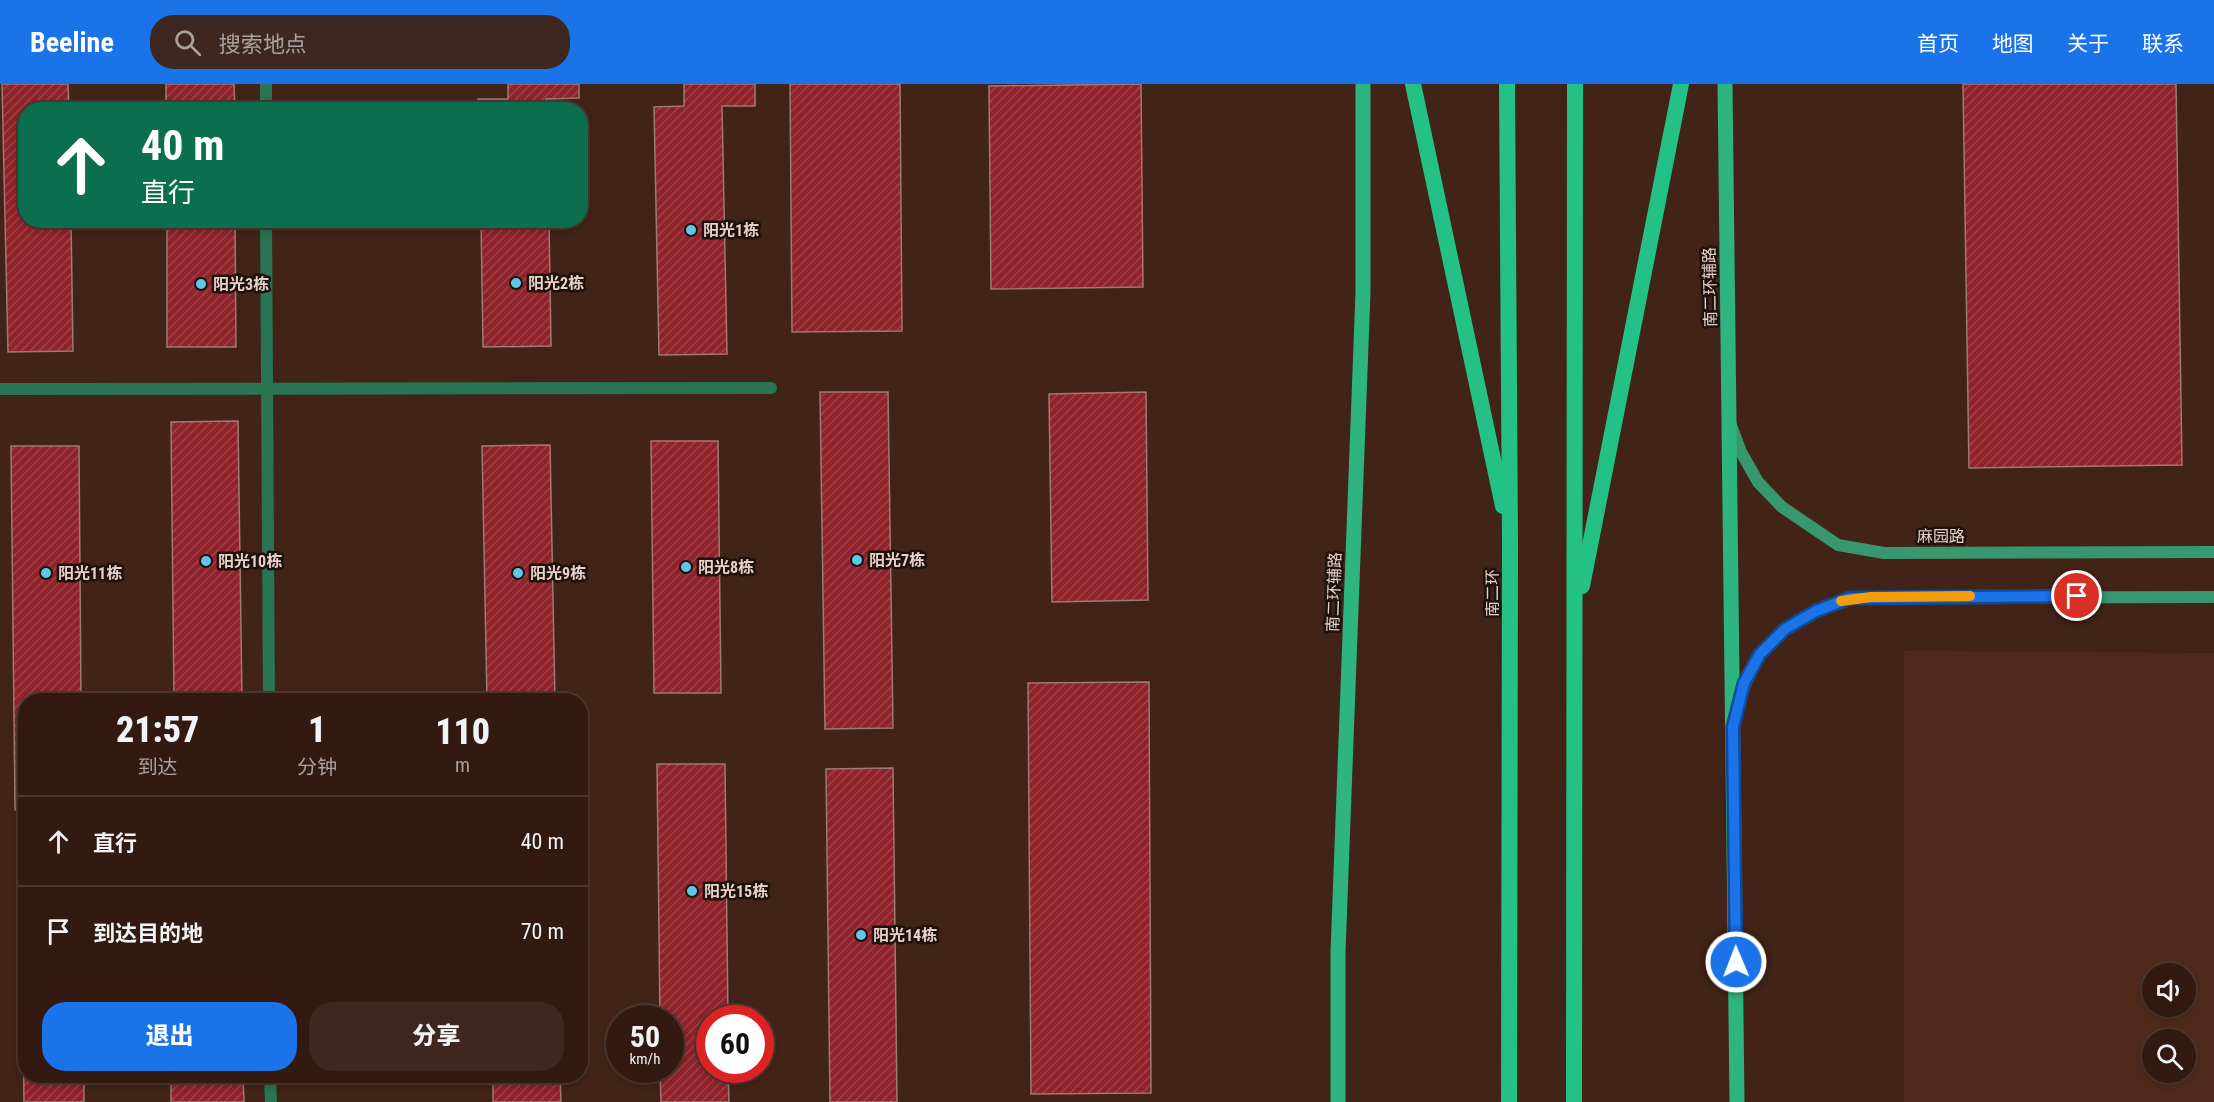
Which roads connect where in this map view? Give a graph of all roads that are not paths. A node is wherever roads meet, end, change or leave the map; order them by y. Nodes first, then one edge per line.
1 (266, 84) edge
2 (1363, 84) edge
3 (1413, 84) edge
4 (1507, 84) edge
5 (1575, 84) edge
6 (1681, 84) edge
7 (1725, 84) edge
8 (266, 102) edge
9 (267, 228) edge
10 (267, 388) junction
11 (771, 388) dead end
12 (0, 389) edge
13 (1730, 422) junction
14 (1510, 542) junction
15 (2214, 552) edge
16 (2214, 597) edge
17 (1574, 625) junction
18 (269, 693) edge
19 (1733, 727) junction
20 (270, 1083) edge
21 (271, 1102) edge
22 (1338, 1102) edge
23 (1509, 1102) edge
24 (1574, 1102) edge
25 (1737, 1102) edge

1 - 8 lane
2 - 22 main road, 南二环辅路
3 - 14 highway
4 - 14 highway, 南二环
5 - 17 highway
6 - 17 highway
7 - 13 main road, 南二环辅路
9 - 10 lane
10 - 11 lane
10 - 12 lane
10 - 18 lane
13 - 15 main road, 麻园路
13 - 19 main road, 南二环辅路
14 - 23 highway, 南二环
16 - 19 main road
17 - 24 highway
19 - 25 main road, 南二环辅路
20 - 21 lane

